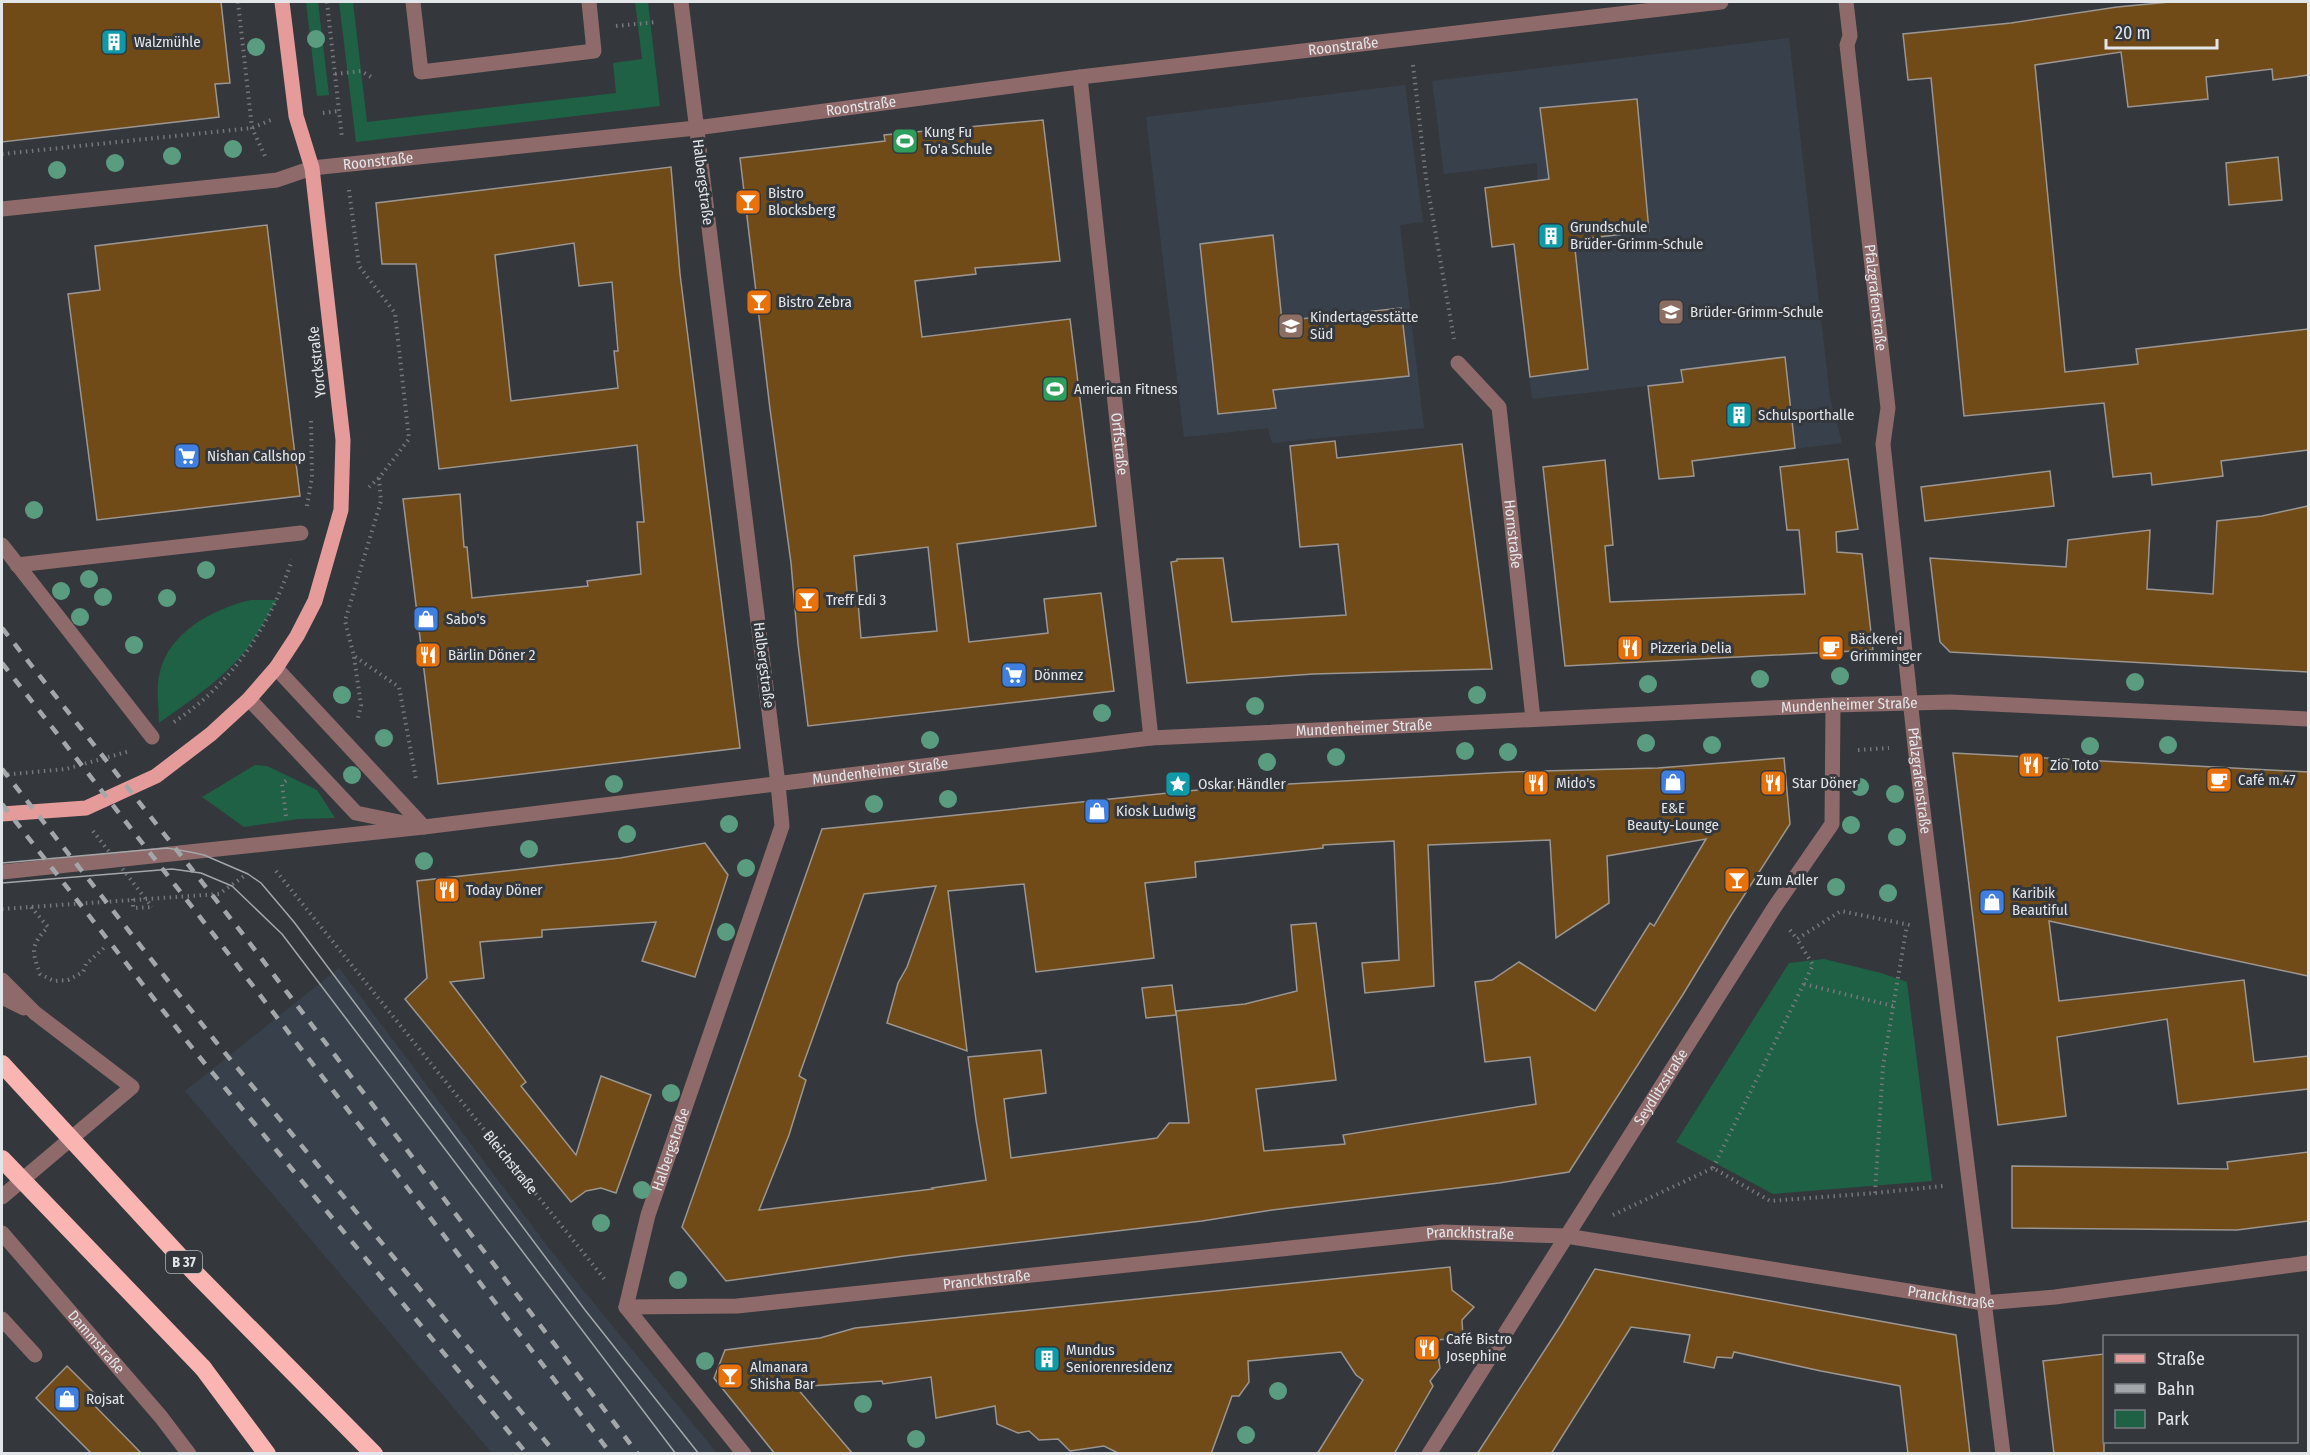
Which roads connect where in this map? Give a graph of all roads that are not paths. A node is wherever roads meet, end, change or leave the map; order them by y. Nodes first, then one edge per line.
1 (282, 2) edge
2 (413, 2) edge
3 (589, 2) edge
4 (681, 2) edge
5 (1720, 2) edge
6 (1846, 2) edge
7 (1080, 77) junction
8 (696, 128) junction
9 (312, 168) junction
10 (2, 209) edge
11 (1458, 363) road end
12 (301, 533) road end
13 (2, 545) edge
14 (17, 565) junction
15 (276, 668) junction
16 (249, 699) junction
17 (1910, 703) junction
18 (1833, 705) junction
19 (1533, 719) junction
20 (2308, 719) edge
21 (152, 737) road end
22 (1151, 738) junction
23 (778, 784) junction
24 (2, 814) edge
25 (424, 827) junction
26 (2, 872) edge
27 (2, 980) edge
28 (2, 997) edge
29 (35, 1013) junction
30 (2, 1064) edge
31 (2, 1159) edge
32 (2, 1197) edge
33 (2, 1233) edge
34 (1566, 1236) junction
35 (2308, 1263) edge
36 (1983, 1303) junction
37 (626, 1307) junction
38 (2, 1320) edge
39 (35, 1355) dead end
40 (189, 1454) edge
41 (267, 1454) edge
42 (374, 1454) edge
43 (744, 1454) edge
44 (1429, 1454) edge
45 (2003, 1454) edge

1 - 9 main road, Yorckstraße
2 - 3 street
4 - 8 street, Halbergstraße
5 - 7 street, Roonstraße
6 - 17 street, Pfalzgrafenstraße
7 - 8 street, Roonstraße
7 - 22 street, Orffstraße
8 - 9 street, Roonstraße
8 - 23 street, Halbergstraße
9 - 10 street, Roonstraße
9 - 15 main road, Yorckstraße
11 - 19 street, Hornstraße
12 - 14 street
13 - 14 street
14 - 21 street
15 - 16 main road, Yorckstraße
15 - 25 street
16 - 24 main road, Yorckstraße
16 - 25 street
17 - 18 street, Mundenheimer Straße
17 - 20 street, Mundenheimer Straße
17 - 36 street, Pfalzgrafenstraße
18 - 19 street, Mundenheimer Straße
18 - 34 street, Seydlitzstraße
19 - 22 street, Mundenheimer Straße
22 - 23 street, Mundenheimer Straße
23 - 25 street, Mundenheimer Straße
23 - 37 street, Halbergstraße
25 - 26 street, Mundenheimer Straße
27 - 29 street
28 - 29 street
29 - 32 street
30 - 42 highway, B 37, bridge
31 - 41 highway, bridge
33 - 40 street, Dammstraße
34 - 36 street, Pranckhstraße
34 - 37 street, Pranckhstraße
34 - 44 street, Seydlitzstraße
35 - 36 street, Pranckhstraße
36 - 45 street, Pfalzgrafenstraße
37 - 43 street
38 - 39 street

